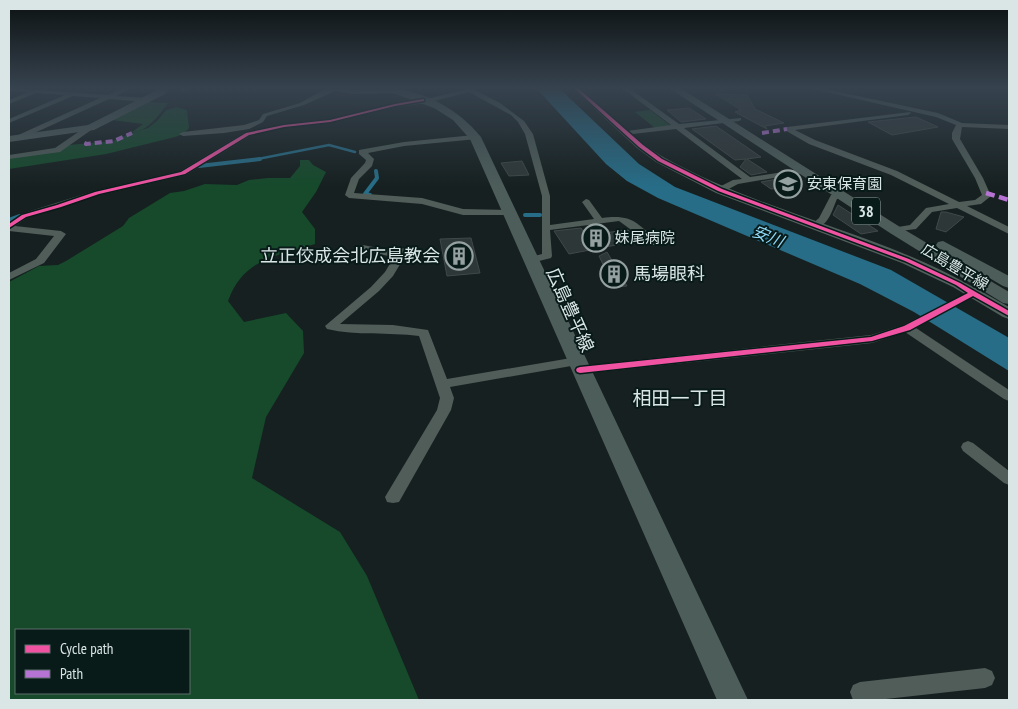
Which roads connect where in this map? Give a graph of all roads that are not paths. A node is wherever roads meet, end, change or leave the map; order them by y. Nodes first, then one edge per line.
1 (52, 121) edge
2 (104, 121) edge
3 (258, 121) edge
4 (263, 121) edge
5 (329, 121) edge
6 (459, 121) edge
7 (521, 121) edge
8 (613, 121) edge
9 (670, 121) edge
10 (724, 121) joint
11 (742, 121) edge
12 (842, 121) edge
13 (954, 121) edge
14 (960, 125) junction
15 (677, 126) junction
16 (1009, 127) edge
17 (90, 128) junction
18 (268, 129) junction
19 (230, 130) junction
20 (627, 133) junction
21 (183, 134) dead end
22 (248, 134) junction
23 (474, 137) junction
24 (12, 139) edge
25 (9, 157) edge
26 (803, 171) junction
27 (749, 180) junction
28 (720, 190) junction
29 (841, 196) junction
30 (586, 202) dead end
31 (957, 205) junction
32 (510, 213) junction
33 (24, 216) junction
34 (9, 219) edge
35 (600, 221) junction
36 (816, 225) junction
37 (9, 227) edge
38 (914, 227) junction
39 (545, 228) junction
40 (895, 230) junction
41 (1009, 231) edge
42 (655, 243) dead end
43 (363, 248) dead end
44 (530, 260) junction
45 (9, 277) edge
46 (1009, 283) edge
47 (970, 295) junction
48 (1009, 299) edge
49 (1009, 314) edge
50 (907, 328) junction
51 (578, 365) junction
52 (442, 384) junction
53 (1009, 396) edge
54 (968, 447) dead end
55 (1009, 479) edge
56 (393, 497) dead end
57 (985, 678) dead end
58 (733, 700) edge
59 (864, 700) edge

1 - 24 street
2 - 17 street
3 - 19 street
4 - 18 street
5 - 18 street
6 - 23 main road, 広島豊平線
7 - 39 street
8 - 20 street
9 - 15 street
10 - 15 street
10 - 26 main road, 広島豊平線 / 38
11 - 38 main road, 広島豊平線 / 38
12 - 31 street
13 - 14 street
14 - 16 street
14 - 31 street
15 - 20 street
15 - 27 street
17 - 24 street
17 - 25 street
18 - 22 street
19 - 21 street
19 - 22 street
20 - 28 street
22 - 33 street
23 - 32 main road, 広島豊平線
23 - 32 street
26 - 27 street
26 - 29 main road, 広島豊平線 / 38
27 - 28 street
28 - 36 street
29 - 36 street
29 - 40 main road, 広島豊平線 / 38
30 - 35 street
31 - 38 street
31 - 41 street
32 - 44 main road, 広島豊平線
33 - 34 street
33 - 37 street
35 - 39 street
35 - 42 street
36 - 47 street
37 - 45 street
38 - 40 street
38 - 46 main road, 広島豊平線 / 38
39 - 44 street
40 - 48 main road, 広島豊平線 / 38
43 - 52 street
44 - 51 main road, 広島豊平線
47 - 49 street
47 - 50 street
50 - 51 street
50 - 53 street
51 - 52 street
51 - 58 main road, 広島豊平線
52 - 56 street
54 - 55 street
57 - 59 street

